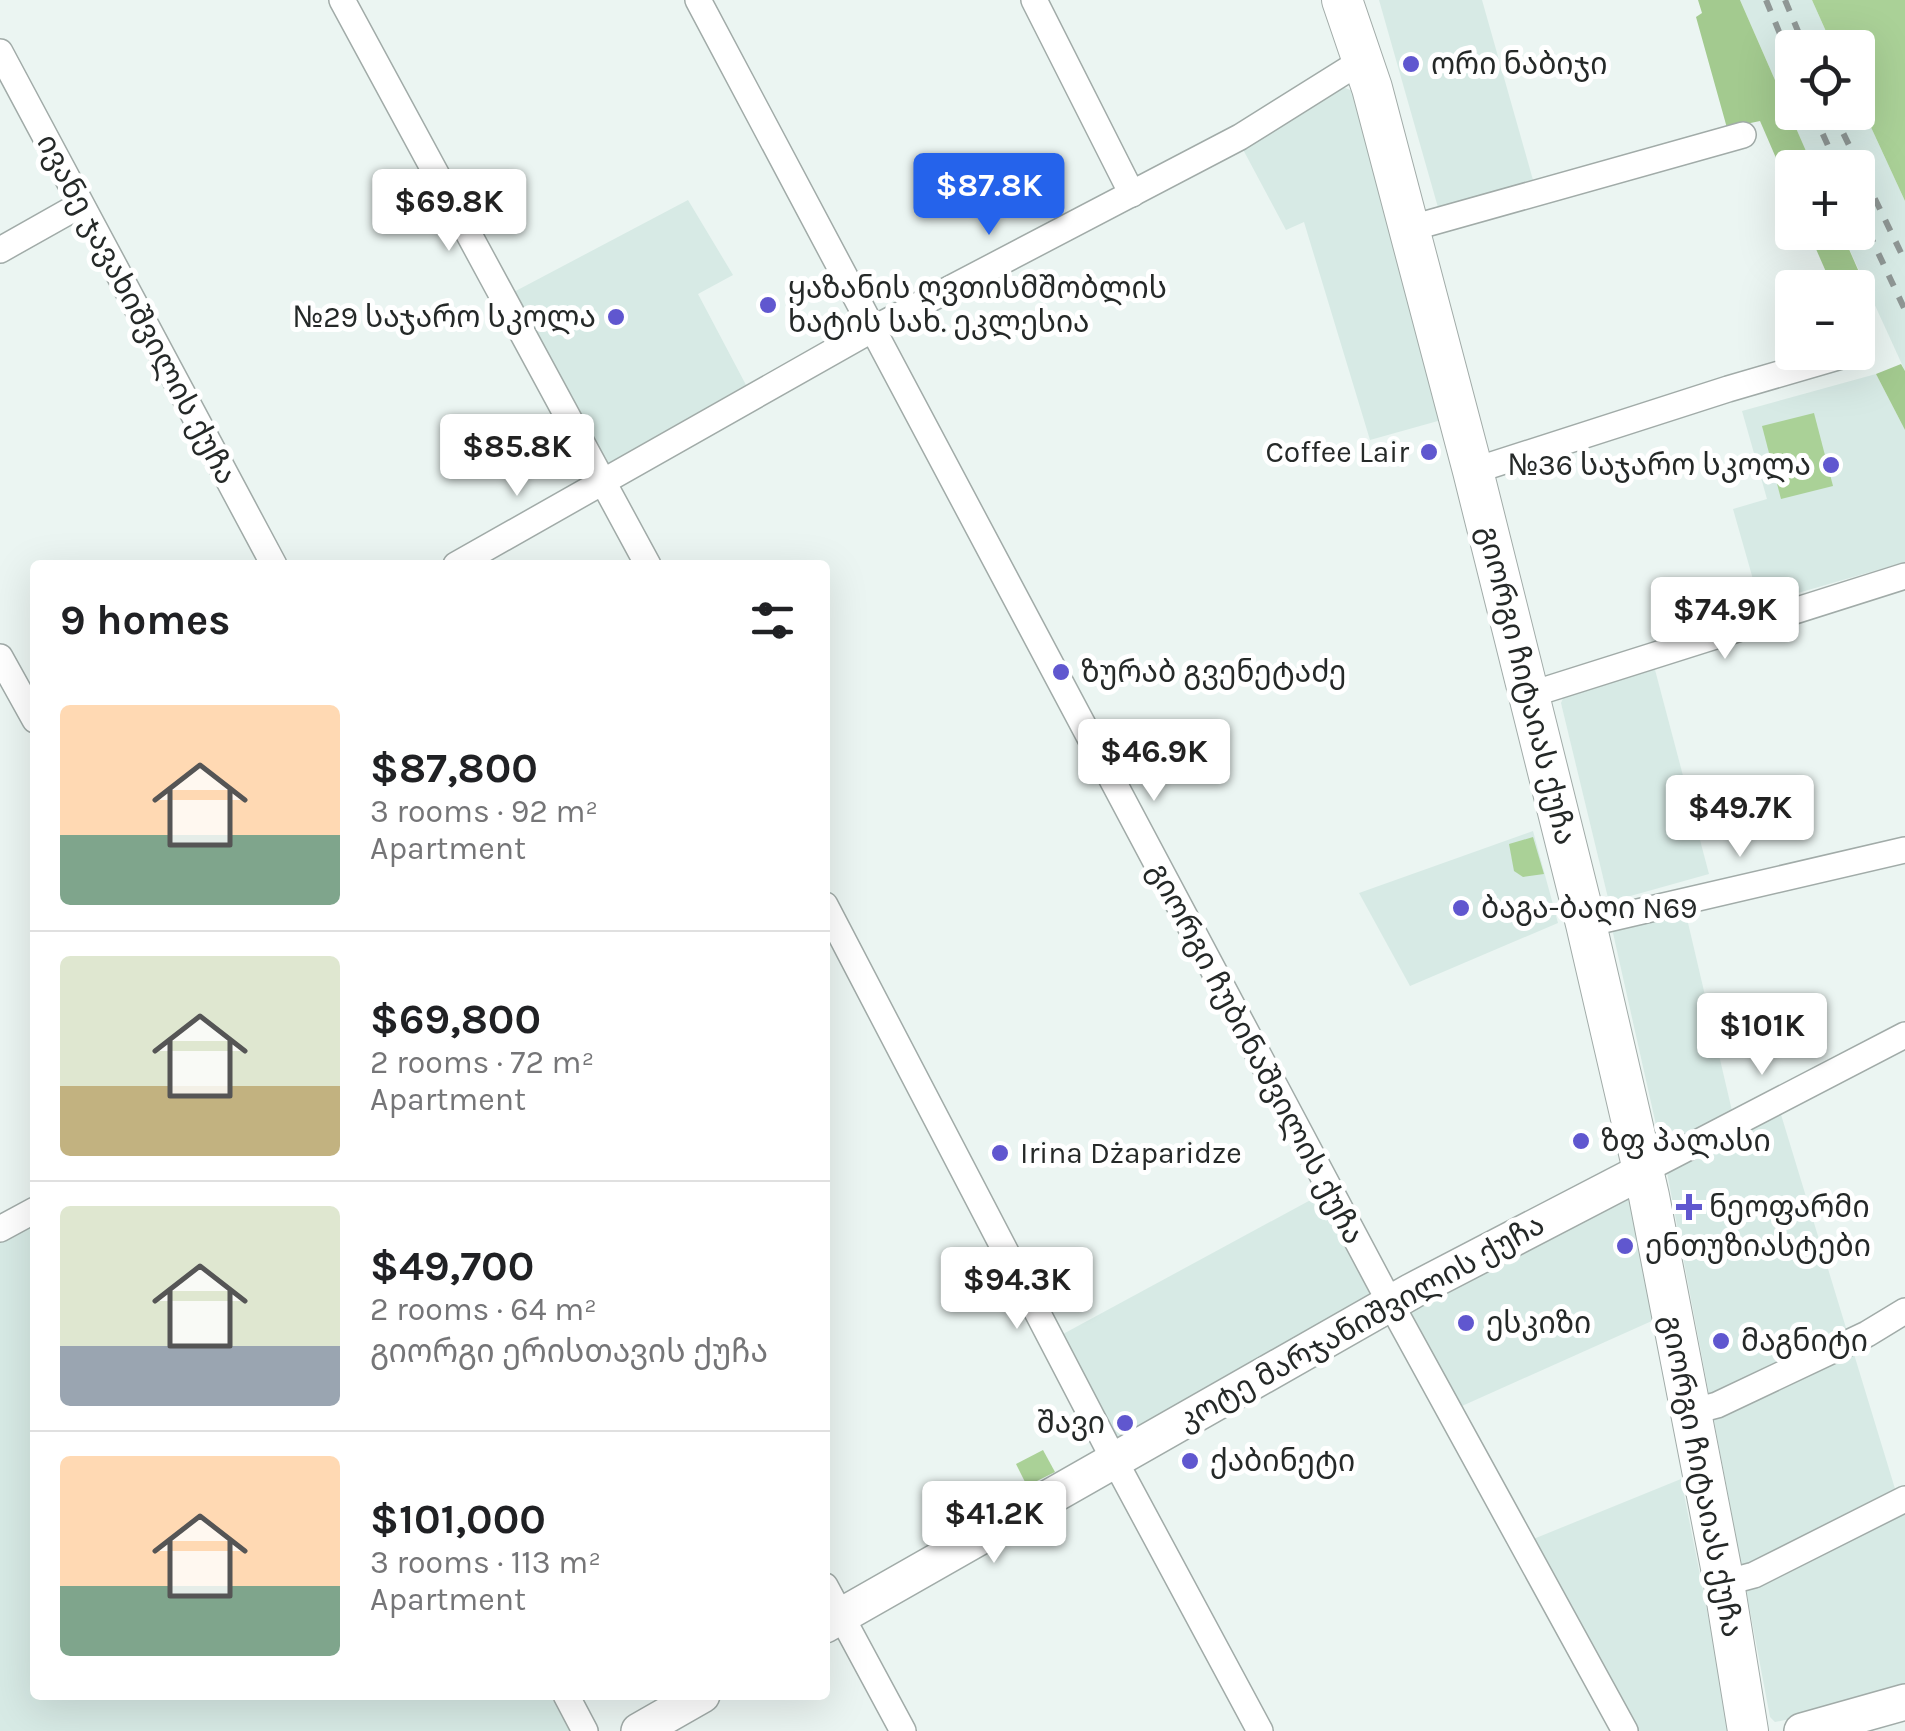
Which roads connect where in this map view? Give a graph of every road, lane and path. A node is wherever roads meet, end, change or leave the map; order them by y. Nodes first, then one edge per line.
1 (342, 0) edge
2 (698, 0) edge
3 (1034, 0) edge
4 (1342, 0) edge
5 (0, 52) edge
6 (1363, 60) junction
7 (1743, 136) dead end
8 (1132, 194) junction
9 (80, 205) junction
10 (1408, 229) junction
11 (0, 250) edge
12 (871, 330) junction
13 (1793, 370) edge
14 (1473, 471) junction
15 (605, 481) junction
16 (271, 560) edge
17 (465, 560) edge
18 (645, 560) edge
19 (1905, 576) edge
20 (0, 657) edge
21 (1529, 695) junction
22 (30, 711) edge
23 (1905, 850) edge
24 (830, 915) edge
25 (1586, 924) junction
26 (1905, 1034) edge
27 (1643, 1170) junction
28 (30, 1213) edge
29 (0, 1229) edge
30 (1390, 1304) junction
31 (1905, 1310) edge
32 (1691, 1412) junction
33 (1114, 1460) junction
34 (1905, 1500) edge
35 (1724, 1582) junction
36 (830, 1609) edge
37 (569, 1700) edge
38 (693, 1700) edge
39 (1905, 1702) edge
40 (585, 1731) edge
41 (639, 1731) edge
42 (903, 1731) edge
43 (1260, 1731) edge
44 (1625, 1731) edge
45 (1748, 1731) edge
46 (1802, 1731) edge

1 - 15 street
2 - 12 street, გიორგი ჩუბინაშვილის ქუჩა
3 - 8 street
4 - 6 main road, გიორგი ჩიტაიას ქუჩა
5 - 9 street, ივანე ჯავახიშვილის ქუჩა
6 - 8 street
6 - 10 main road, გიორგი ჩიტაიას ქუჩა
7 - 10 street
8 - 12 street
9 - 11 street
9 - 16 street, ივანე ჯავახიშვილის ქუჩა
10 - 14 main road, გიორგი ჩიტაიას ქუჩა
12 - 15 street
12 - 30 street, გიორგი ჩუბინაშვილის ქუჩა
13 - 14 street
14 - 21 main road, გიორგი ჩიტაიას ქუჩა
15 - 17 street
15 - 18 street
19 - 21 street
20 - 22 street
21 - 25 main road, გიორგი ჩიტაიას ქუჩა
23 - 25 street
24 - 33 street
25 - 27 main road, გიორგი ჩიტაიას ქუჩა
26 - 27 street, კოტე მარჯანიშვილის ქუჩა
27 - 30 main road, კოტე მარჯანიშვილის ქუჩა
27 - 32 main road, გიორგი ჩიტაიას ქუჩა
28 - 29 street
30 - 33 main road, კოტე მარჯანიშვილის ქუჩა
30 - 44 street, გიორგი ჩუბინაშვილის ქუჩა
31 - 32 street
32 - 35 main road, გიორგი ჩიტაიას ქუჩა
33 - 36 main road, კოტე მარჯანიშვილის ქუჩა
33 - 43 street
34 - 35 street
35 - 45 main road, გიორგი ჩიტაიას ქუჩა
36 - 42 street
37 - 40 street
38 - 41 main road
39 - 46 main road

